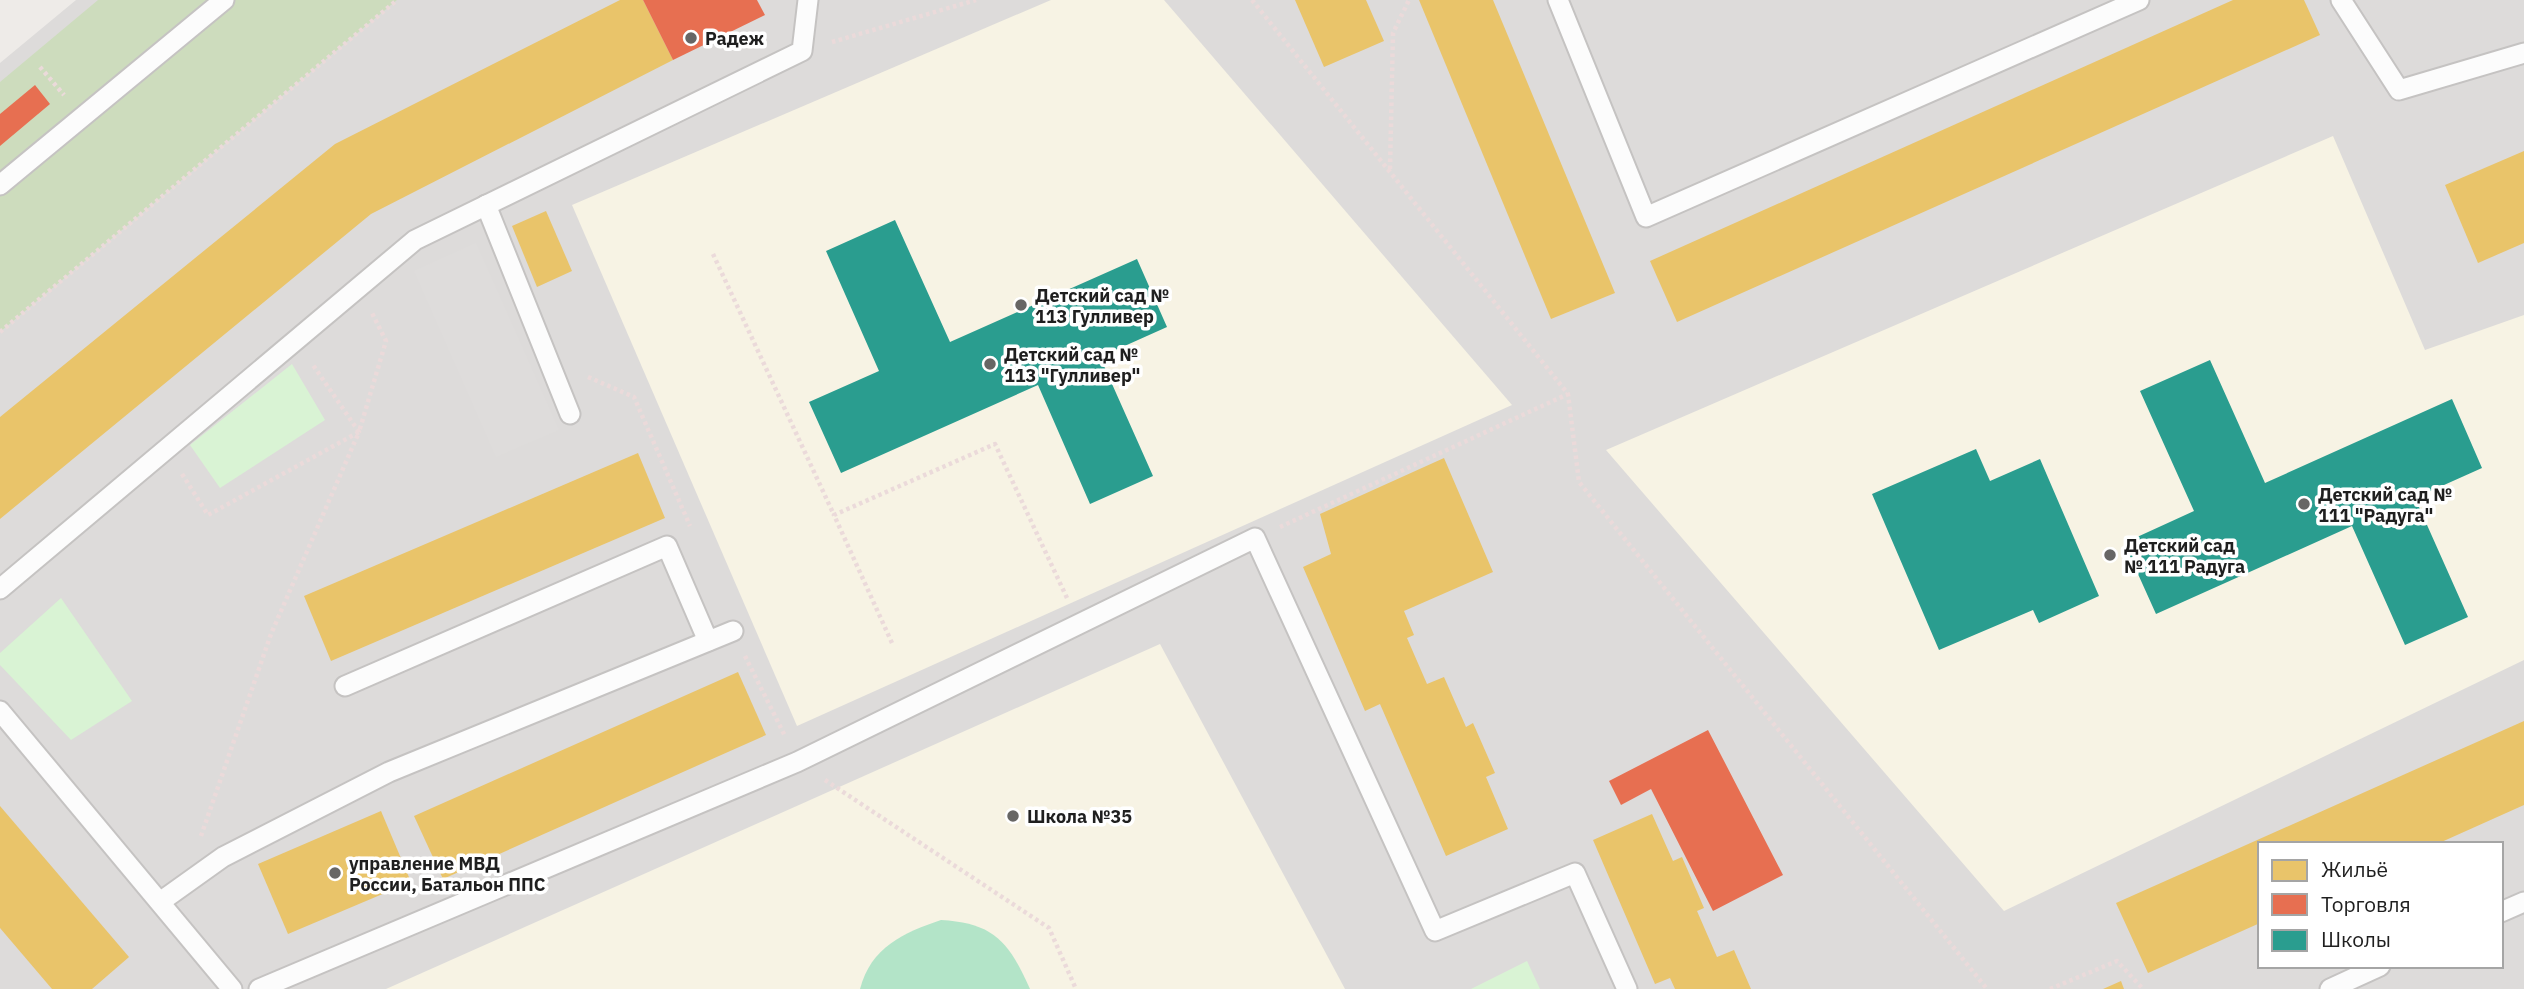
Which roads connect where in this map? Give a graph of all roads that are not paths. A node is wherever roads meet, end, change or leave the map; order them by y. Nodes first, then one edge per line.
1 (224, 0) edge
2 (808, 0) edge
3 (1558, 0) edge
4 (2139, 0) edge
5 (2340, 0) edge
6 (2524, 53) edge
7 (0, 185) edge
8 (486, 205) junction
9 (570, 414) dead end
10 (0, 589) edge
11 (733, 631) dead end
12 (708, 641) junction
13 (345, 686) dead end
14 (0, 710) edge
15 (160, 902) junction
16 (2524, 902) edge
17 (2503, 911) edge
18 (2376, 968) edge
19 (232, 989) edge
20 (259, 989) edge
21 (1627, 989) edge
22 (2330, 989) edge

1 - 7 lane
2 - 8 lane
3 - 4 lane
5 - 6 lane
8 - 9 lane
8 - 10 lane
11 - 12 lane
12 - 13 lane
12 - 15 lane
14 - 15 lane
15 - 19 lane
16 - 17 lane
18 - 22 lane
20 - 21 lane

